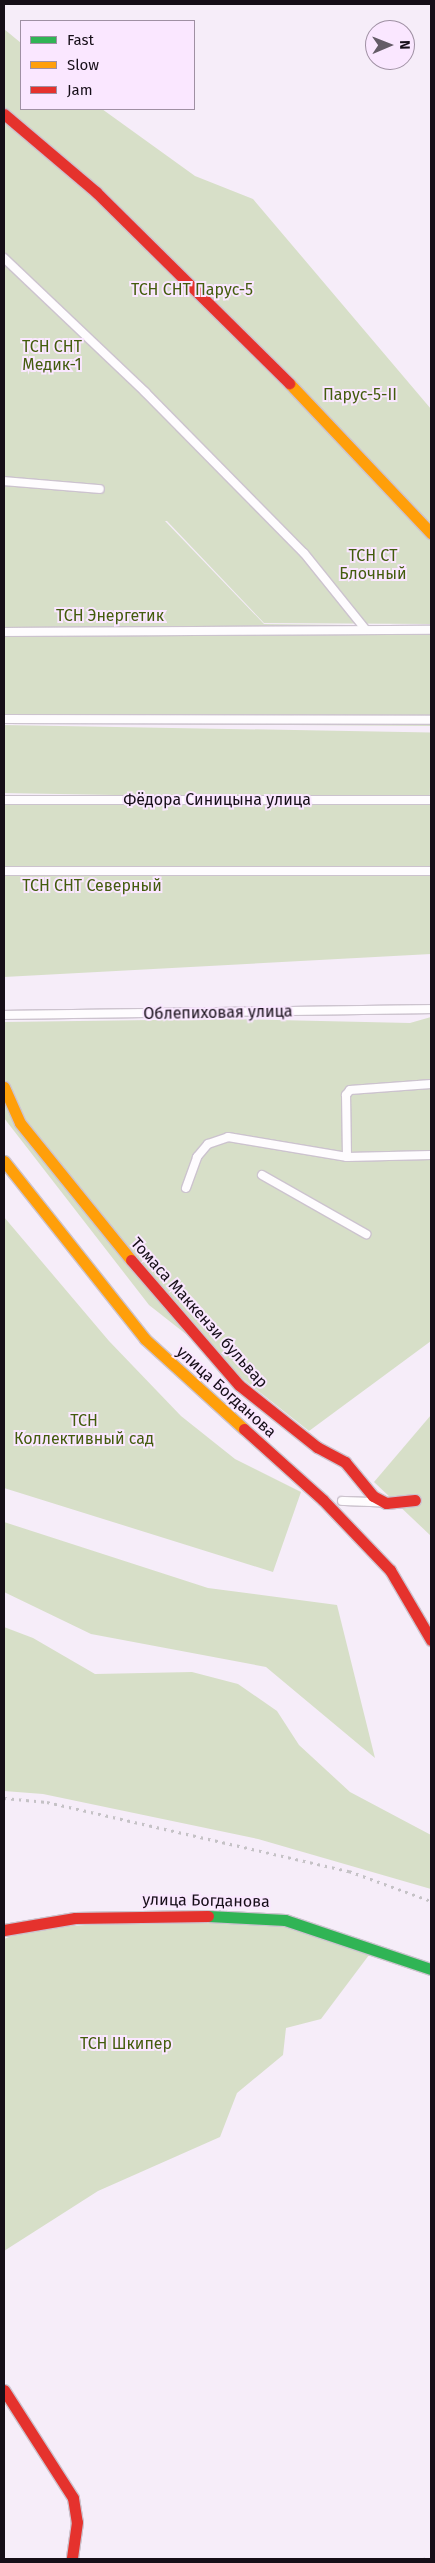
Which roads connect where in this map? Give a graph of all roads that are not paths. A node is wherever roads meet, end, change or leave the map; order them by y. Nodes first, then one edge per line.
1 (4, 114) edge
2 (4, 258) edge
3 (4, 481) edge
4 (100, 488) dead end
5 (431, 533) edge
6 (366, 629) junction
7 (431, 630) edge
8 (4, 632) edge
9 (4, 719) edge
10 (431, 720) edge
11 (4, 800) edge
12 (431, 800) edge
13 (4, 871) edge
14 (431, 871) edge
15 (431, 1009) edge
16 (4, 1015) edge
17 (431, 1084) edge
18 (4, 1087) edge
19 (431, 1155) edge
20 (347, 1157) junction
21 (4, 1161) edge
22 (262, 1175) dead end
23 (186, 1188) dead end
24 (366, 1234) dead end
25 (415, 1500) dead end
26 (342, 1502) dead end
27 (386, 1503) junction
28 (431, 1640) edge
29 (4, 1930) edge
30 (431, 1969) edge
31 (4, 2390) edge
32 (72, 2559) edge

1 - 5 main road
2 - 6 street
3 - 4 street
6 - 7 street
6 - 8 street
9 - 10 street
11 - 12 street, Фёдора Синицына улица
13 - 14 street
15 - 16 street, Облепиховая улица
17 - 20 street
18 - 27 main road, Томаса Маккензи бульвар
19 - 20 street
20 - 23 street
21 - 28 main road, улица Богданова
22 - 24 street
25 - 27 main road
26 - 27 street
29 - 30 main road, улица Богданова
31 - 32 main road

